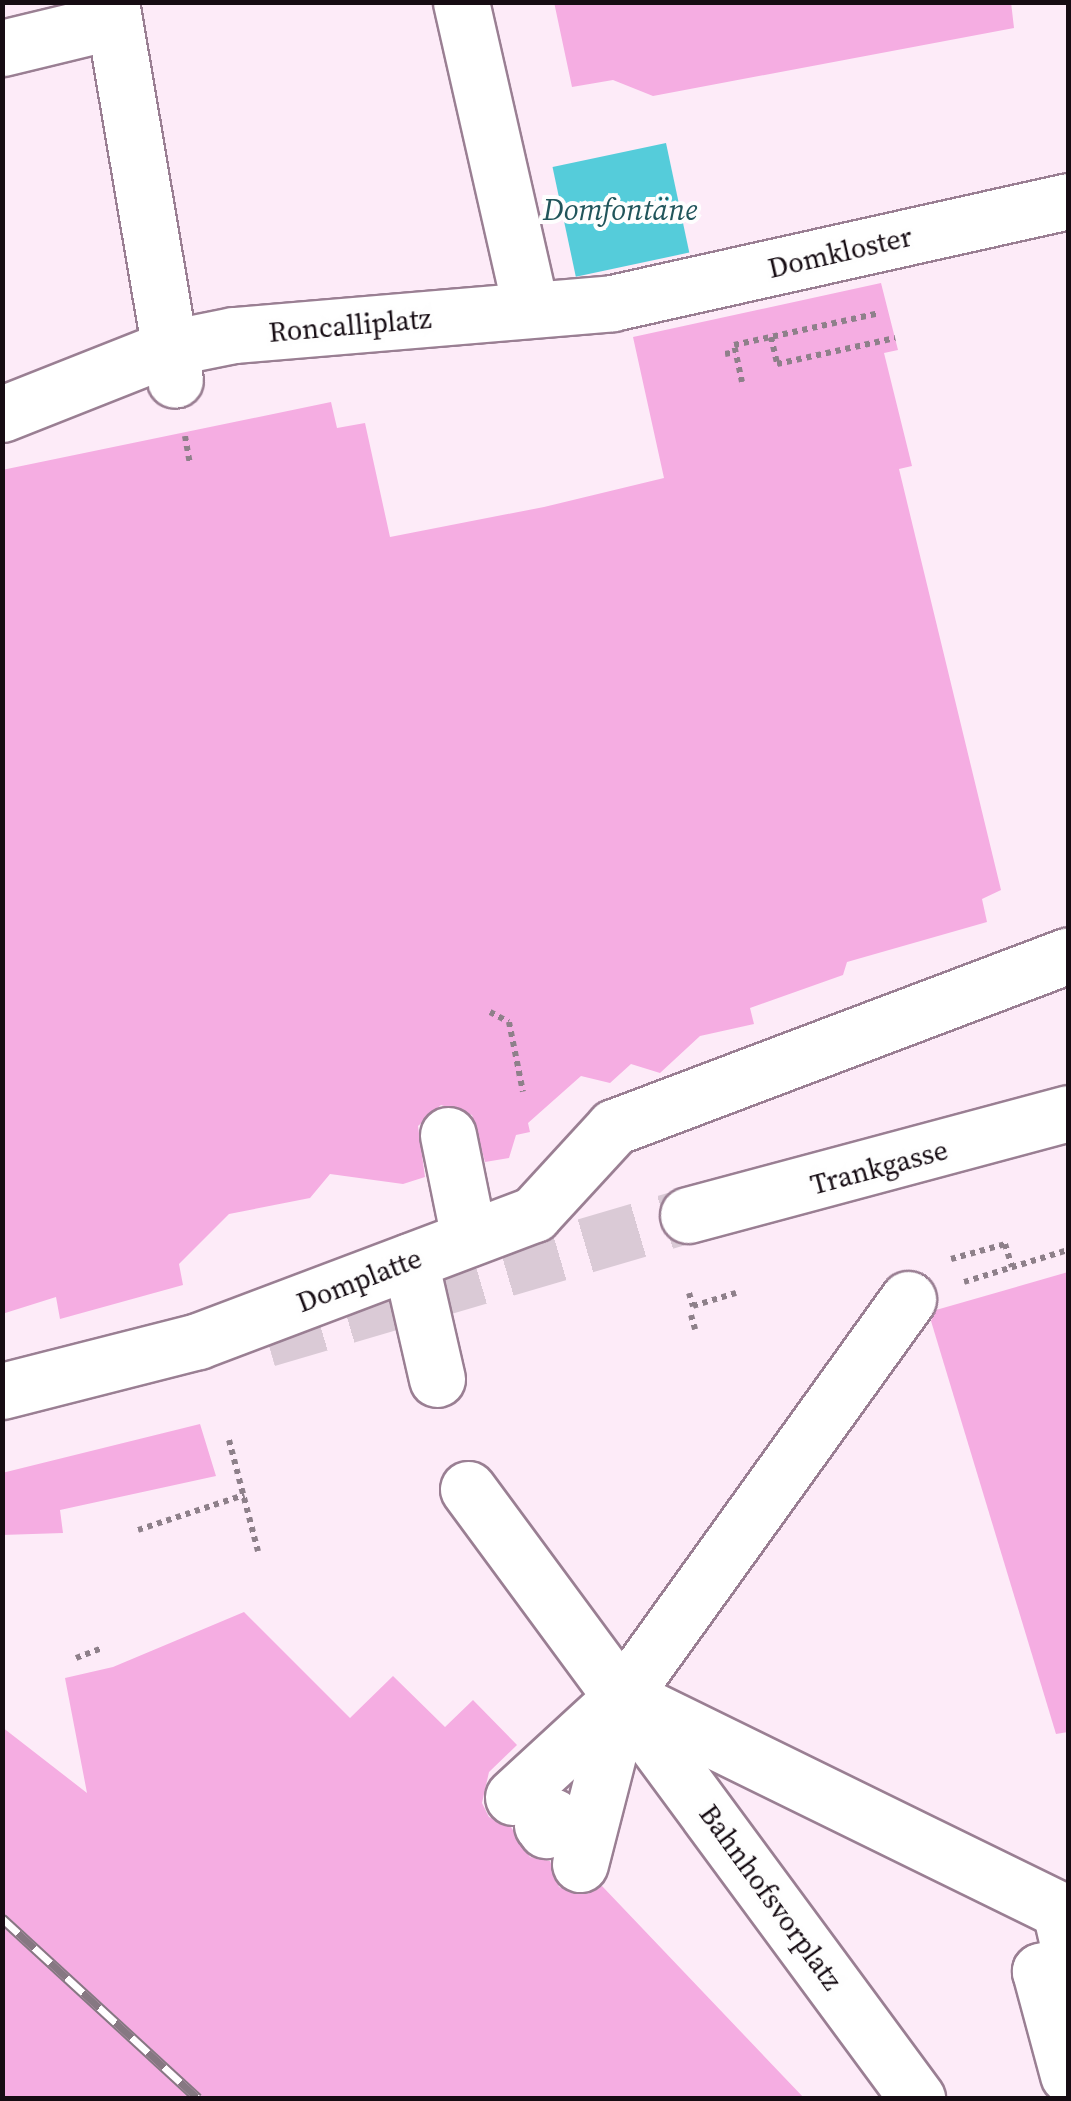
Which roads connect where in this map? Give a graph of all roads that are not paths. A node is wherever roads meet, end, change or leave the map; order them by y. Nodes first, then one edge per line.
1 (461, 2) edge
2 (113, 12) edge
3 (2, 48) edge
4 (1068, 201) edge
5 (612, 303) joint
6 (532, 309) junction
7 (172, 364) junction
8 (2, 414) edge
9 (1068, 955) edge
10 (1068, 1113) edge
11 (448, 1134) dead end
12 (688, 1215) tunnel mouth
13 (469, 1238) junction
14 (410, 1260) junction
15 (921, 1282) road end
16 (436, 1379) dead end
17 (2, 1391) edge
18 (468, 1490) dead end
19 (623, 1696) junction
20 (552, 1816) dead end
21 (1064, 1927) edge
22 (1068, 1964) edge
23 (1068, 2075) edge
24 (917, 2098) edge

1 - 6 street
2 - 3 street
2 - 7 street
4 - 5 street, Domkloster
5 - 6 street, Roncalliplatz
6 - 7 street, Roncalliplatz
7 - 8 street, Roncalliplatz
9 - 13 street, Domplatte
10 - 12 street, Trankgasse
11 - 13 street
13 - 14 street, Domplatte
14 - 16 street
14 - 17 street, Domplatte
15 - 19 street
18 - 19 street, Bahnhofsvorplatz
19 - 20 street
19 - 21 street, Bahnhofsvorplatz
19 - 24 street, Bahnhofsvorplatz
22 - 23 street

